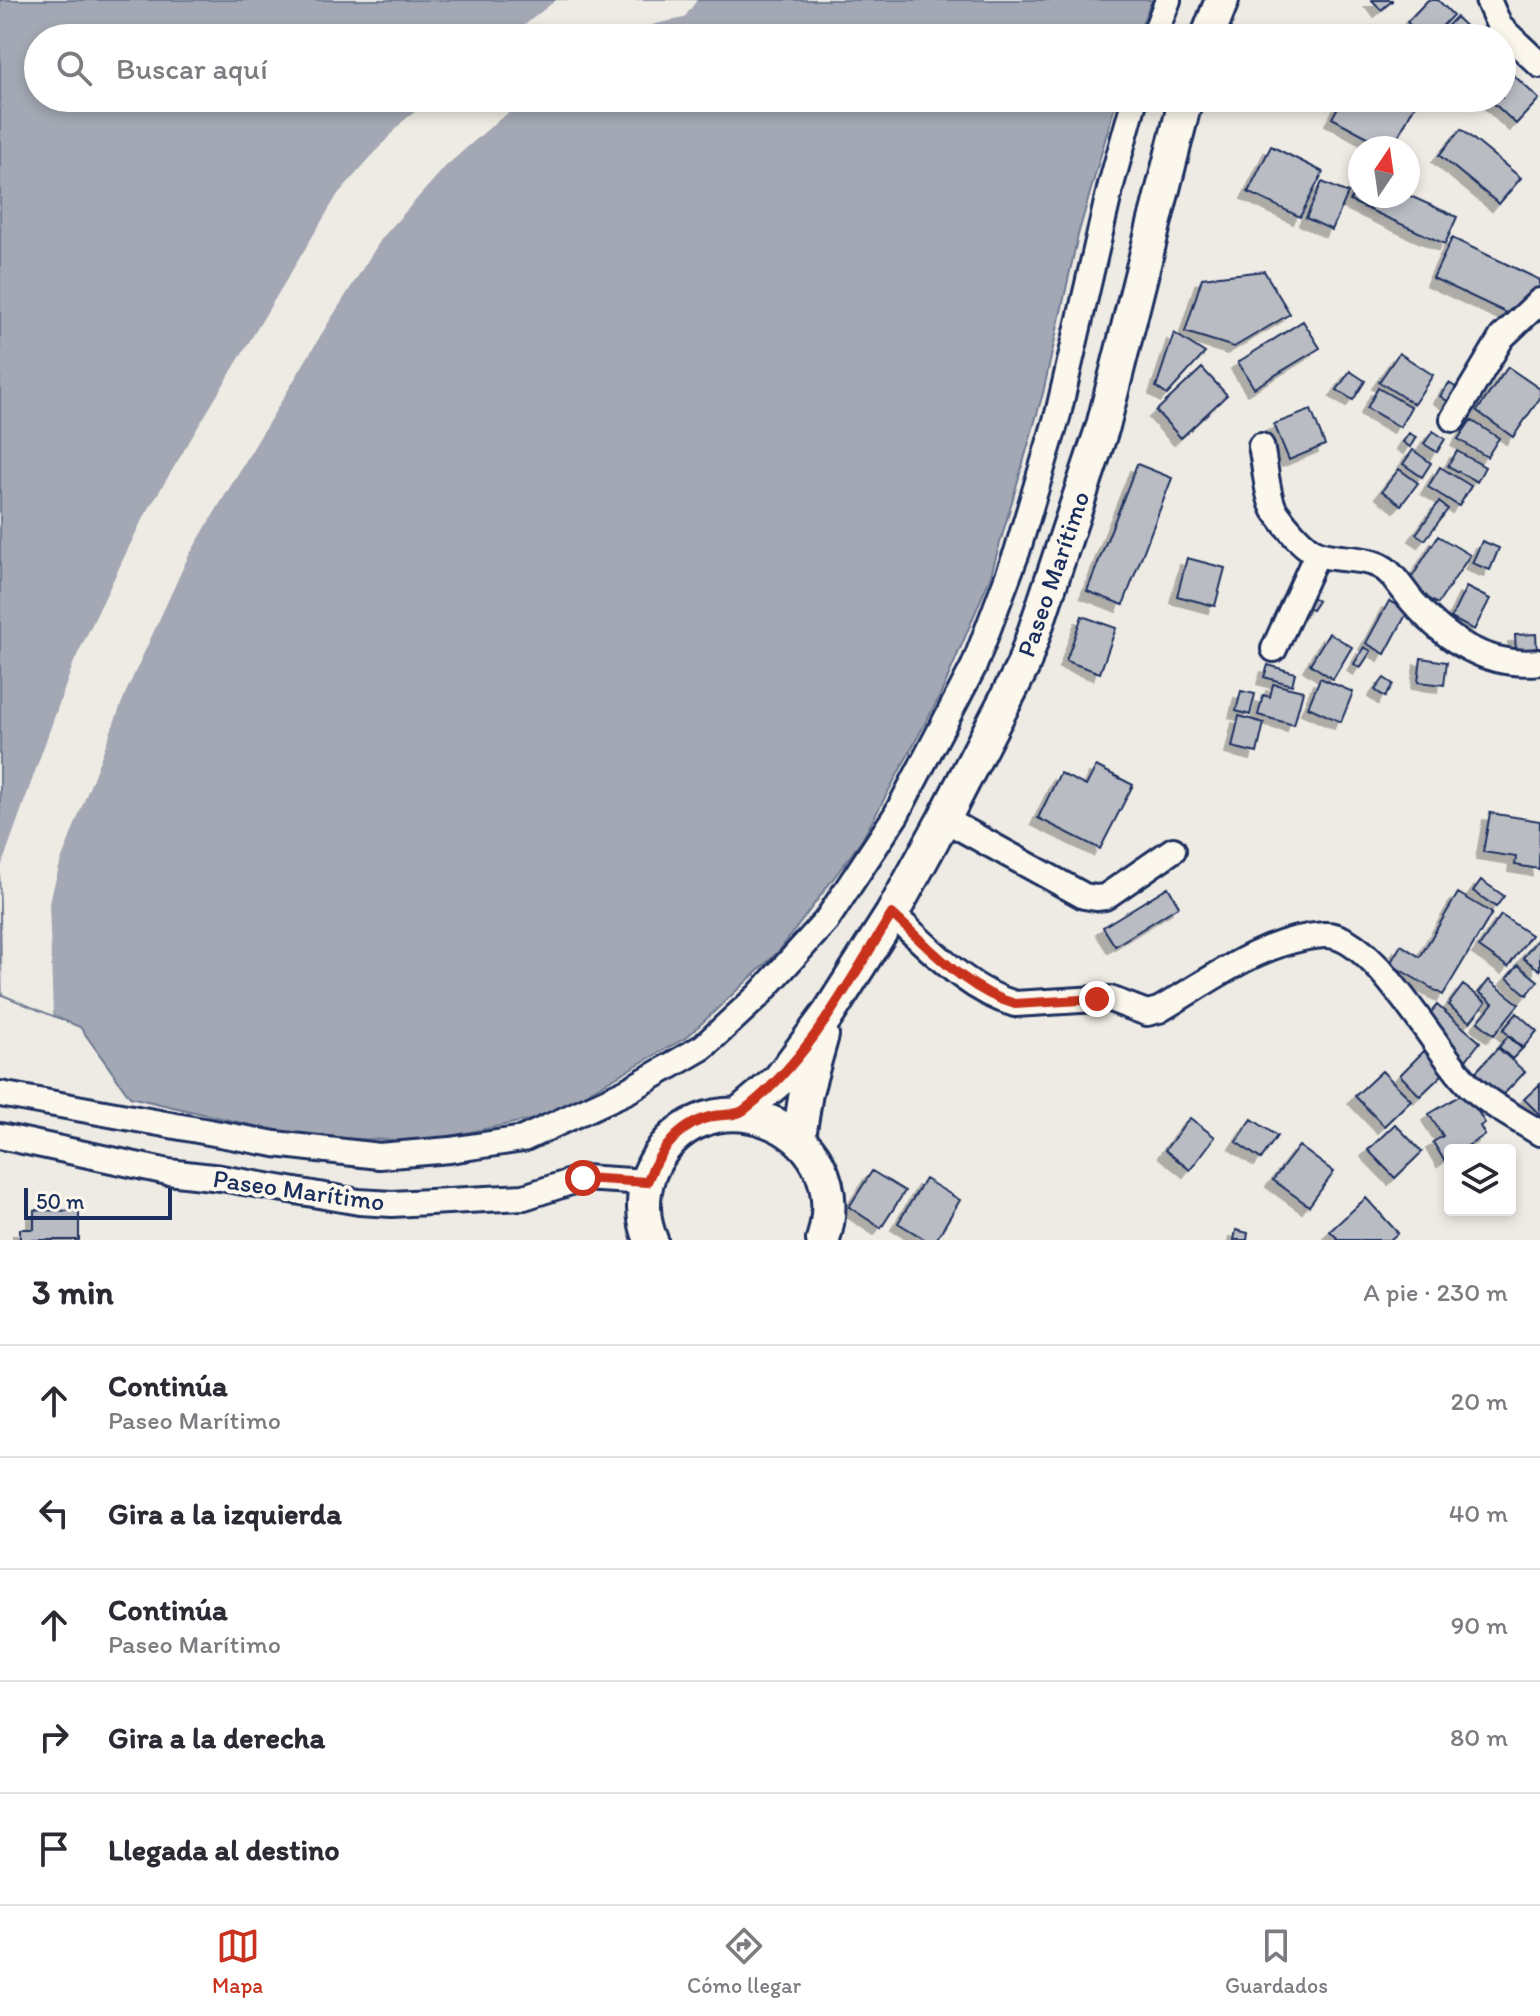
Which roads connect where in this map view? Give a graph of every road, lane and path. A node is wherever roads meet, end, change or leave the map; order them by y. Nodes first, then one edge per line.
1 (1168, 0) edge
2 (1222, 0) edge
3 (1488, 0) edge
4 (1159, 24) edge
5 (1213, 24) edge
6 (1499, 24) edge
7 (1516, 42) edge
8 (1540, 65) edge
9 (1131, 112) edge
10 (1182, 112) edge
11 (1540, 301) edge
12 (1453, 419) dead end
13 (1261, 446) dead end
14 (1317, 554) junction
15 (1274, 649) dead end
16 (1540, 662) edge
17 (944, 819) junction
18 (1173, 850) dead end
19 (892, 914) junction
20 (829, 1013) junction
21 (0, 1094) edge
22 (740, 1113) junction
23 (1540, 1133) edge
24 (0, 1136) edge
25 (799, 1137) junction
26 (647, 1182) junction
27 (832, 1234) edge
28 (647, 1238) edge

1 - 4 street
2 - 5 main road
3 - 6 street
7 - 8 street
9 - 21 street
10 - 17 main road, Paseo Marítimo
11 - 12 street
13 - 14 street
14 - 15 street
14 - 16 street
17 - 18 street
17 - 19 main road, Paseo Marítimo
19 - 20 main road, Paseo Marítimo
19 - 23 street
20 - 22 main road, Paseo Marítimo
20 - 25 main road, Paseo Marítimo
22 - 25 main road
22 - 26 main road
24 - 26 street, Paseo Marítimo
25 - 27 main road
26 - 28 main road

